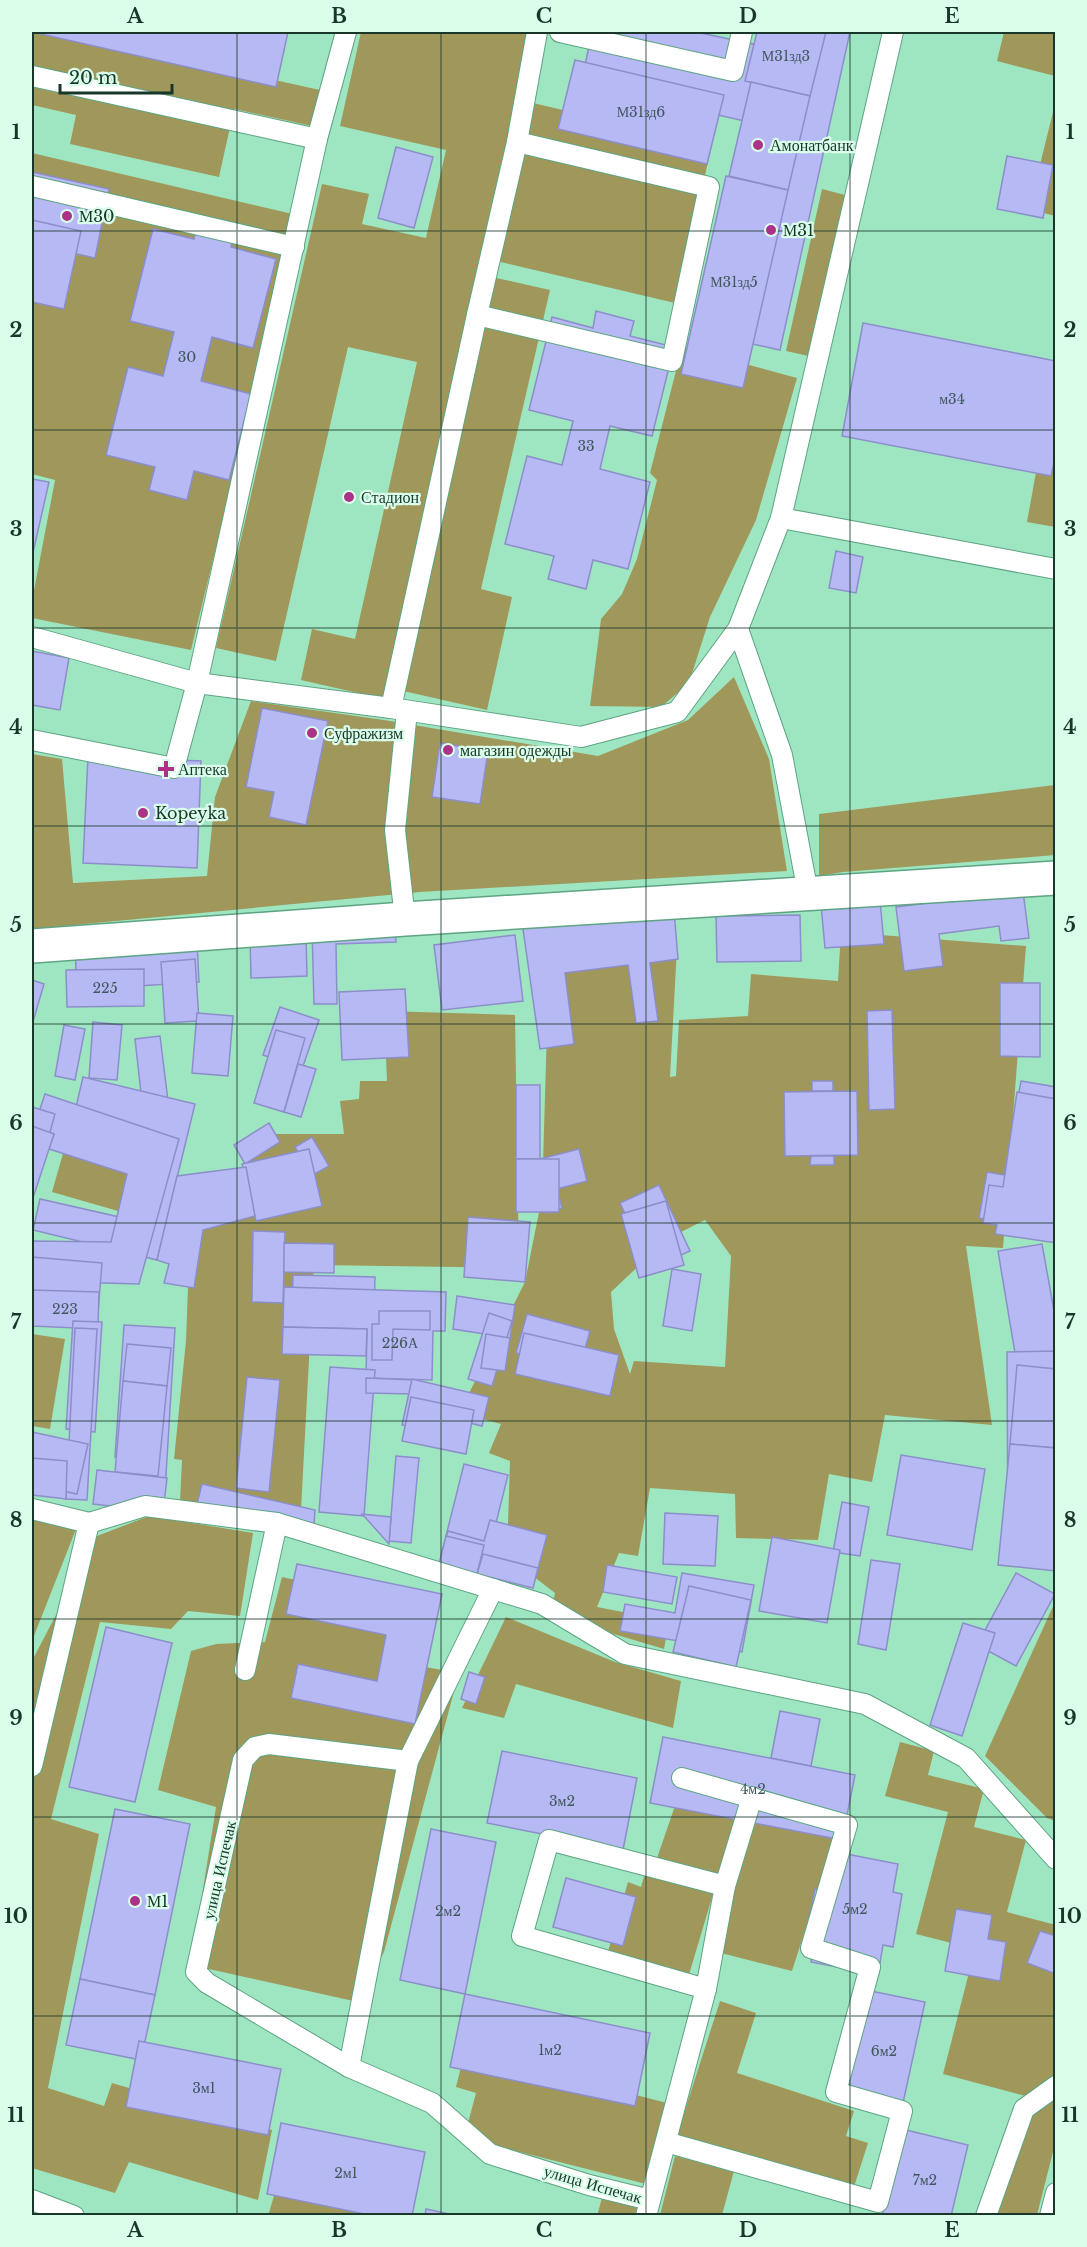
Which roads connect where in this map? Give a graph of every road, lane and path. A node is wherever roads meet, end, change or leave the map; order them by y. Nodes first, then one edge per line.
1 (346, 32) edge
2 (537, 32) edge
3 (560, 32) edge
4 (742, 32) edge
5 (893, 32) edge
6 (32, 76) edge
7 (317, 140) junction
8 (517, 142) junction
9 (32, 186) edge
10 (294, 247) junction
11 (477, 315) junction
12 (781, 518) junction
13 (1056, 570) edge
14 (738, 629) junction
15 (32, 637) edge
16 (197, 683) junction
17 (399, 710) junction
18 (32, 740) edge
19 (1056, 878) edge
20 (808, 893) junction
21 (405, 919) junction
22 (32, 945) edge
23 (32, 1509) edge
24 (89, 1523) junction
25 (277, 1523) junction
26 (493, 1588) junction
27 (244, 1670) dead end
28 (408, 1761) junction
29 (32, 1766) edge
30 (682, 1778) dead end
31 (752, 1797) junction
32 (1056, 1859) edge
33 (725, 1886) junction
34 (706, 1989) junction
35 (349, 2067) junction
36 (1056, 2086) edge
37 (666, 2142) junction
38 (1056, 2193) edge
39 (32, 2200) edge
40 (648, 2208) edge
41 (74, 2216) edge
42 (986, 2216) edge
43 (1050, 2216) edge

1 - 7 lane
2 - 8 lane
3 - 4 lane
5 - 12 lane
6 - 7 lane
7 - 10 lane
8 - 11 lane
8 - 11 lane
9 - 10 lane
10 - 16 lane
11 - 17 lane
12 - 13 lane
12 - 14 lane
14 - 17 lane
14 - 20 lane
15 - 16 lane
16 - 17 lane
16 - 18 lane
17 - 21 lane
19 - 20 street
20 - 21 street
21 - 22 street
23 - 24 lane
24 - 25 lane
24 - 29 lane
25 - 26 lane
25 - 27 lane
26 - 28 lane
26 - 32 lane
28 - 35 lane
28 - 35 lane, улица Испечак
30 - 31 lane
31 - 33 lane
31 - 37 lane
33 - 34 lane
33 - 34 lane
34 - 37 lane
35 - 40 lane, улица Испечак
36 - 42 lane
37 - 40 lane
38 - 43 lane
39 - 41 lane

